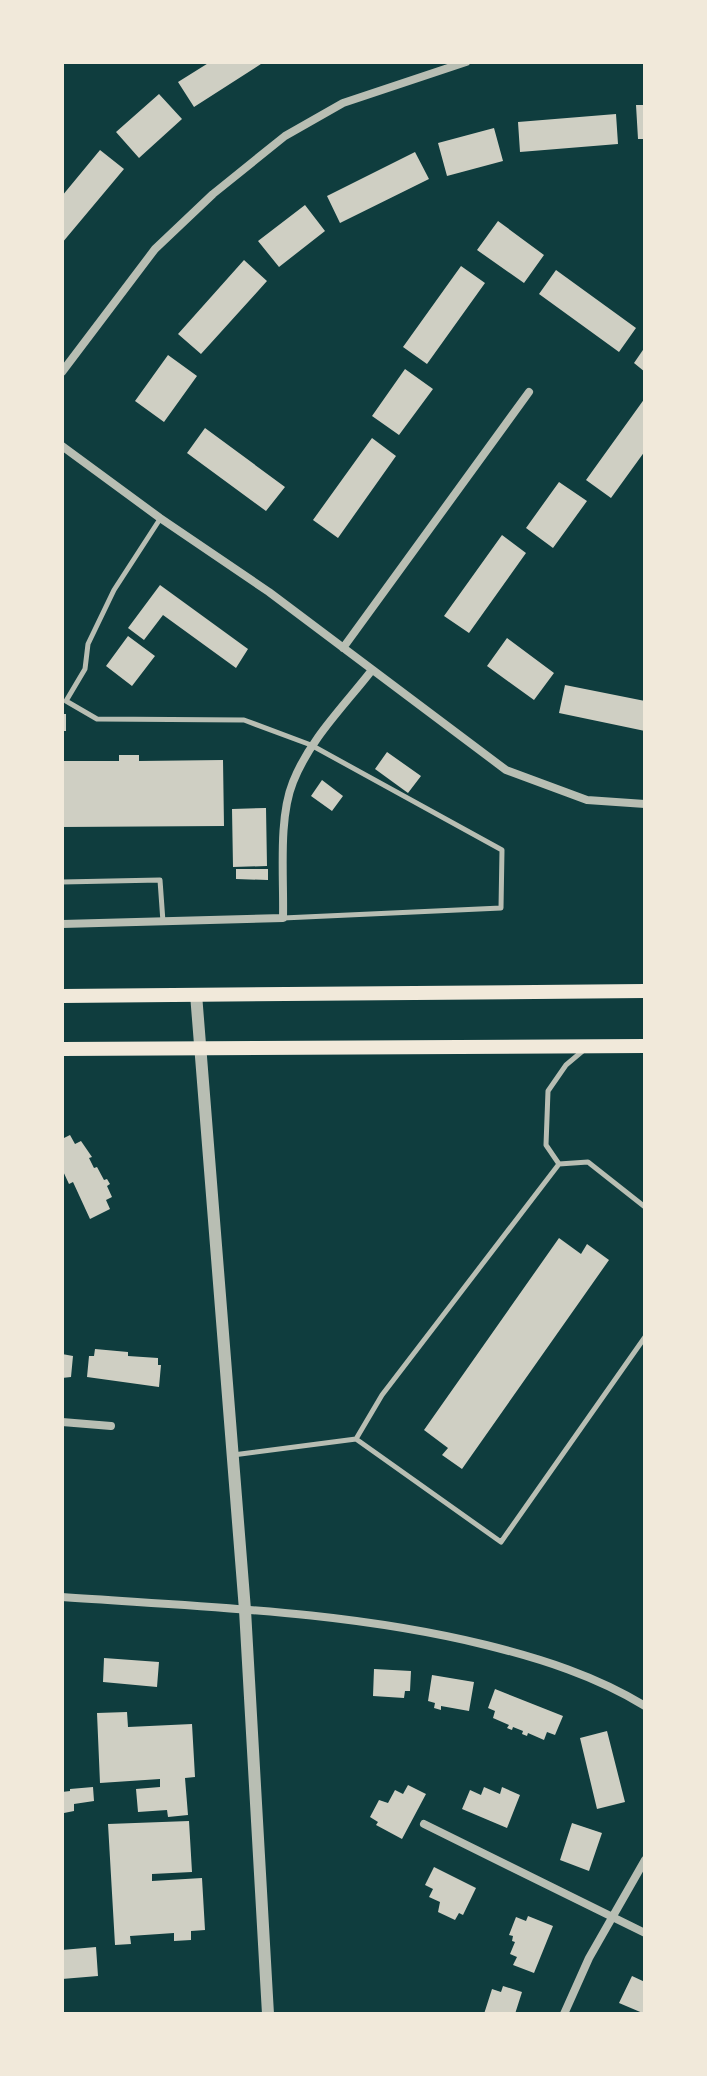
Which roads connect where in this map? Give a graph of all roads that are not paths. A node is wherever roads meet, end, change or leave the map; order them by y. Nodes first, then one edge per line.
1 (466, 62) edge
2 (62, 372) edge
3 (529, 392) dead end
4 (62, 446) edge
5 (160, 518) junction
6 (343, 648) junction
7 (372, 670) junction
8 (311, 745) junction
9 (645, 804) edge
10 (62, 882) edge
11 (283, 918) junction
12 (163, 923) junction
13 (62, 924) edge
14 (645, 991) edge
15 (196, 994) junction
16 (62, 996) edge
17 (588, 1046) junction
18 (645, 1046) edge
19 (198, 1048) junction
20 (62, 1049) edge
21 (559, 1164) junction
22 (645, 1207) edge
23 (645, 1337) edge
24 (62, 1422) edge
25 (111, 1426) dead end
26 (356, 1439) junction
27 (233, 1455) junction
28 (62, 1597) edge
29 (245, 1610) junction
30 (645, 1706) edge
31 (424, 1824) dead end
32 (645, 1860) edge
33 (612, 1917) junction
34 (645, 1933) edge
35 (268, 2014) edge
36 (564, 2014) edge

1 - 2 street
3 - 6 street
4 - 5 street
5 - 6 street
5 - 8 lane
6 - 7 street
7 - 8 street
7 - 9 street
8 - 11 street
8 - 11 lane
10 - 12 lane
11 - 12 street
12 - 13 street
14 - 15 main road
15 - 16 main road
15 - 19 street
17 - 18 main road
17 - 19 main road
17 - 21 lane
19 - 20 main road
19 - 27 street
21 - 22 lane
21 - 26 lane
23 - 26 lane
24 - 25 street
26 - 27 lane
27 - 29 street
28 - 29 street
29 - 30 street
29 - 35 street
31 - 33 street
32 - 33 street
33 - 34 street
33 - 36 street

